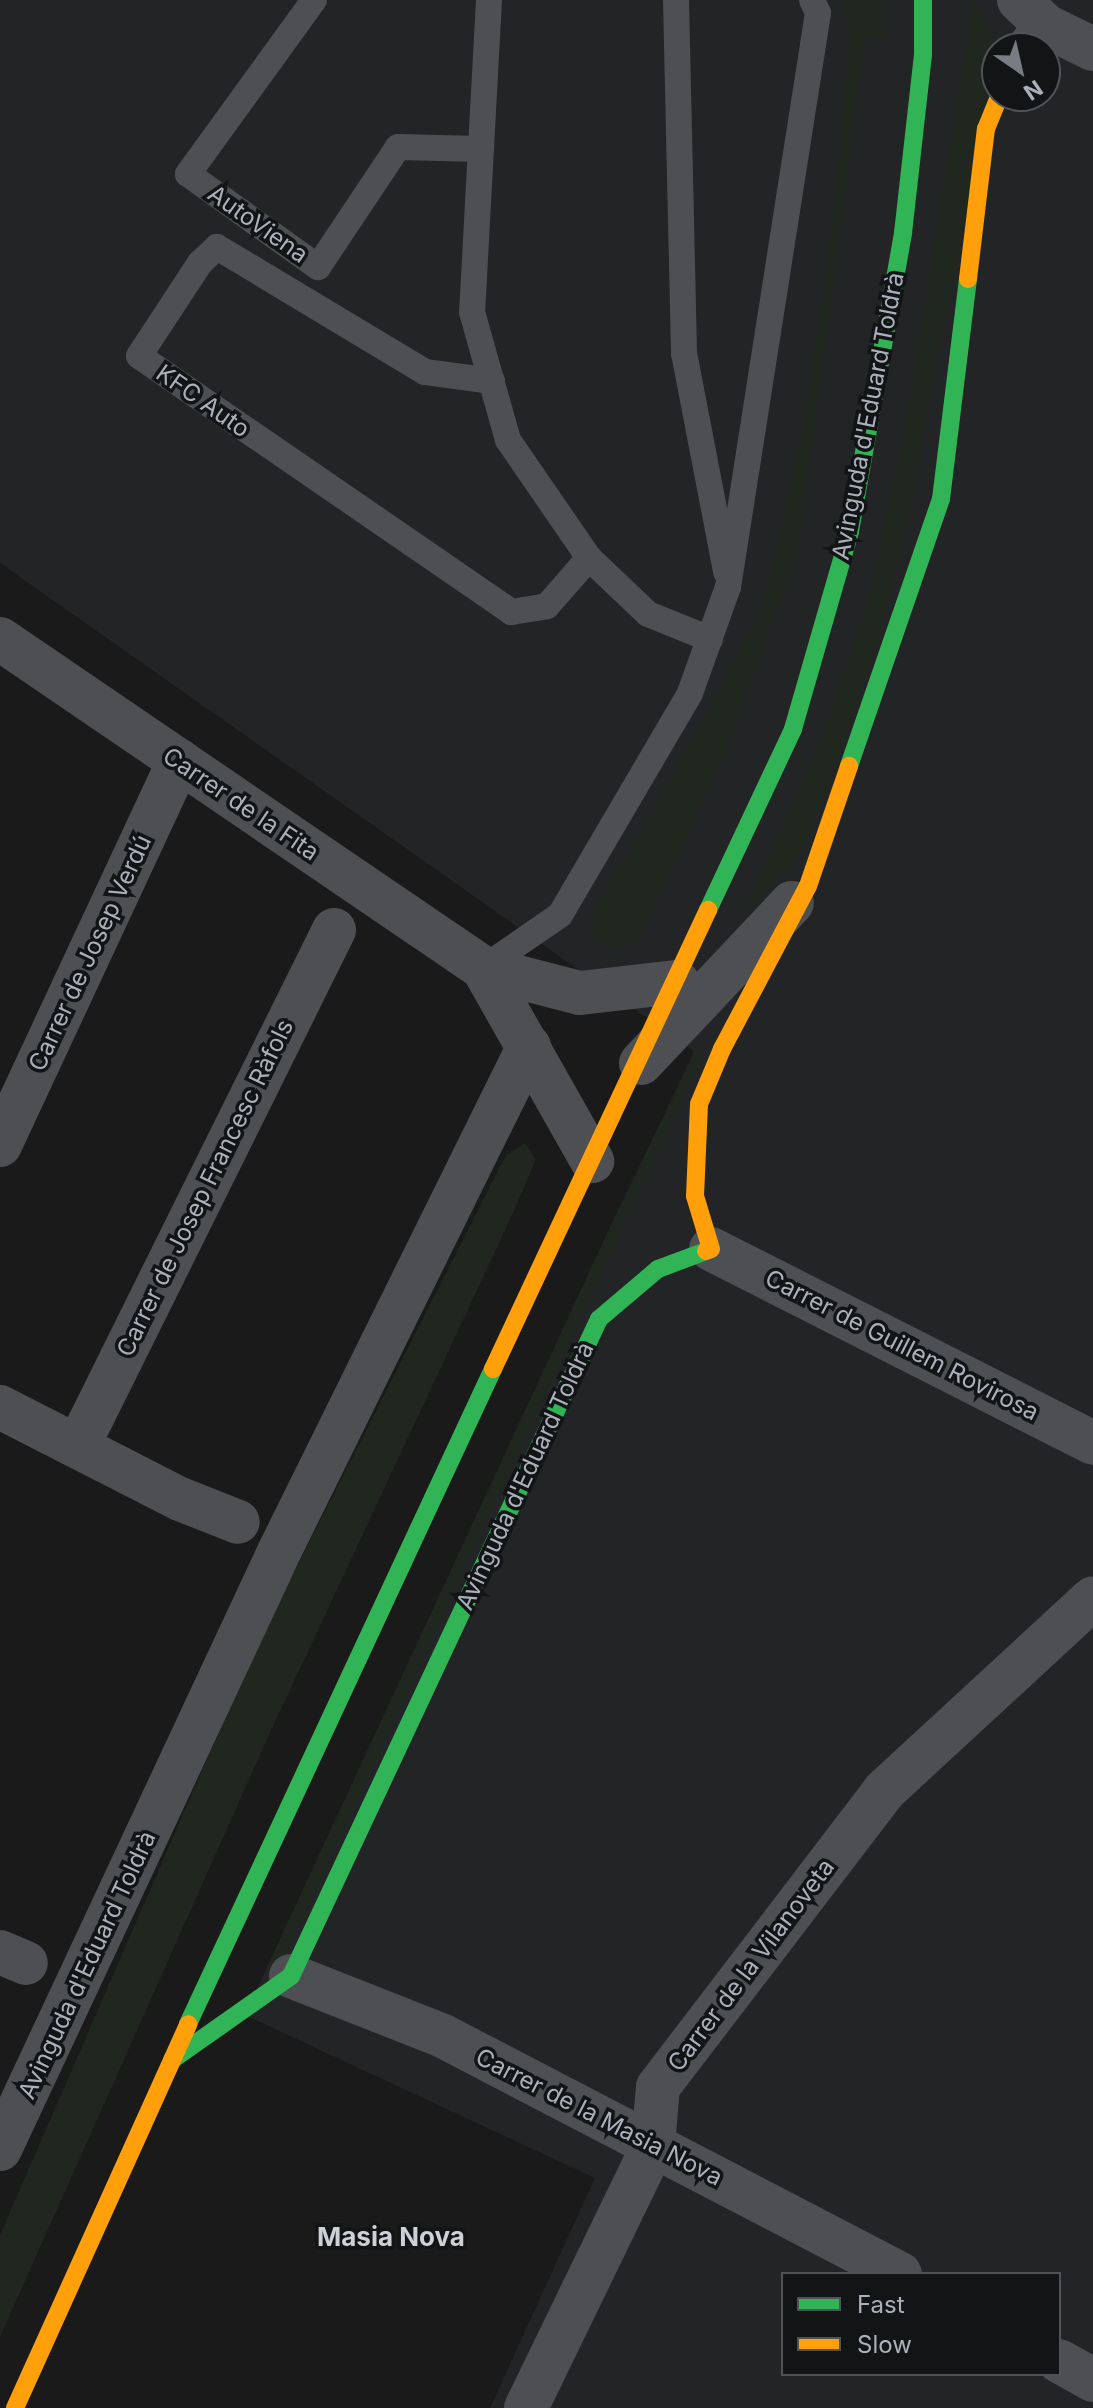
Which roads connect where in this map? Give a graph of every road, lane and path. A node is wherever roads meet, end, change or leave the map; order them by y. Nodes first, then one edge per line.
1 (314, 0) edge
2 (489, 0) edge
3 (676, 0) edge
4 (812, 0) edge
5 (923, 0) edge
6 (942, 0) edge
7 (1031, 25) edge
8 (1093, 49) edge
9 (923, 55) junction
10 (993, 112) edge
11 (481, 149) junction
12 (492, 381) junction
13 (589, 558) junction
14 (728, 587) junction
15 (0, 639) edge
16 (710, 639) junction
17 (179, 761) junction
18 (808, 886) junction
19 (334, 930) dead end
20 (483, 968) junction
21 (677, 982) junction
22 (529, 1046) junction
23 (631, 1073) junction
24 (0, 1145) edge
25 (592, 1161) junction
26 (711, 1249) junction
27 (0, 1407) edge
28 (1093, 1443) edge
29 (78, 1446) junction
30 (238, 1522) dead end
31 (1093, 1598) edge
32 (291, 1976) junction
33 (170, 2062) junction
34 (653, 2146) junction
35 (0, 2149) edge
36 (896, 2272) edge
37 (1061, 2362) edge
38 (1093, 2380) edge
39 (15, 2408) edge
40 (526, 2408) edge

1 - 11 lane, AutoViena
2 - 11 lane
3 - 14 lane
4 - 14 lane
5 - 9 street
6 - 9 street
7 - 8 street
9 - 21 street, Avinguda d'Eduard Toldrà
10 - 18 street, Avinguda d'Eduard Toldrà
11 - 12 lane
12 - 13 lane
12 - 13 lane, KFC Auto
13 - 16 lane
14 - 16 lane
15 - 17 street, Carrer de la Fita
16 - 20 lane
17 - 20 street, Carrer de la Fita
17 - 24 street, Carrer de Josep Verdú
18 - 23 street, Avinguda d'Eduard Toldrà
18 - 26 street, Avinguda d'Eduard Toldrà
19 - 29 street, Carrer de Josep Francesc Ràfols
20 - 21 street, Carrer de la Fita
20 - 22 street, Carrer de la Fita
21 - 23 street, Avinguda d'Eduard Toldrà
22 - 25 street, Carrer de la Fita
22 - 35 street, Avinguda d'Eduard Toldrà
23 - 25 street, Avinguda d'Eduard Toldrà
25 - 33 street, Avinguda d'Eduard Toldrà
26 - 28 street, Carrer de Guillem Rovirosa
26 - 32 street, Avinguda d'Eduard Toldrà
27 - 29 street
29 - 30 street
31 - 34 street, Carrer de la Vilanoveta
32 - 33 street, Avinguda d'Eduard Toldrà
32 - 34 street, Carrer de la Masia Nova
33 - 39 street, Avinguda d'Eduard Toldrà
34 - 36 street, Carrer de la Masia Nova
34 - 40 street, Carrer de la Vilanoveta
37 - 38 street

